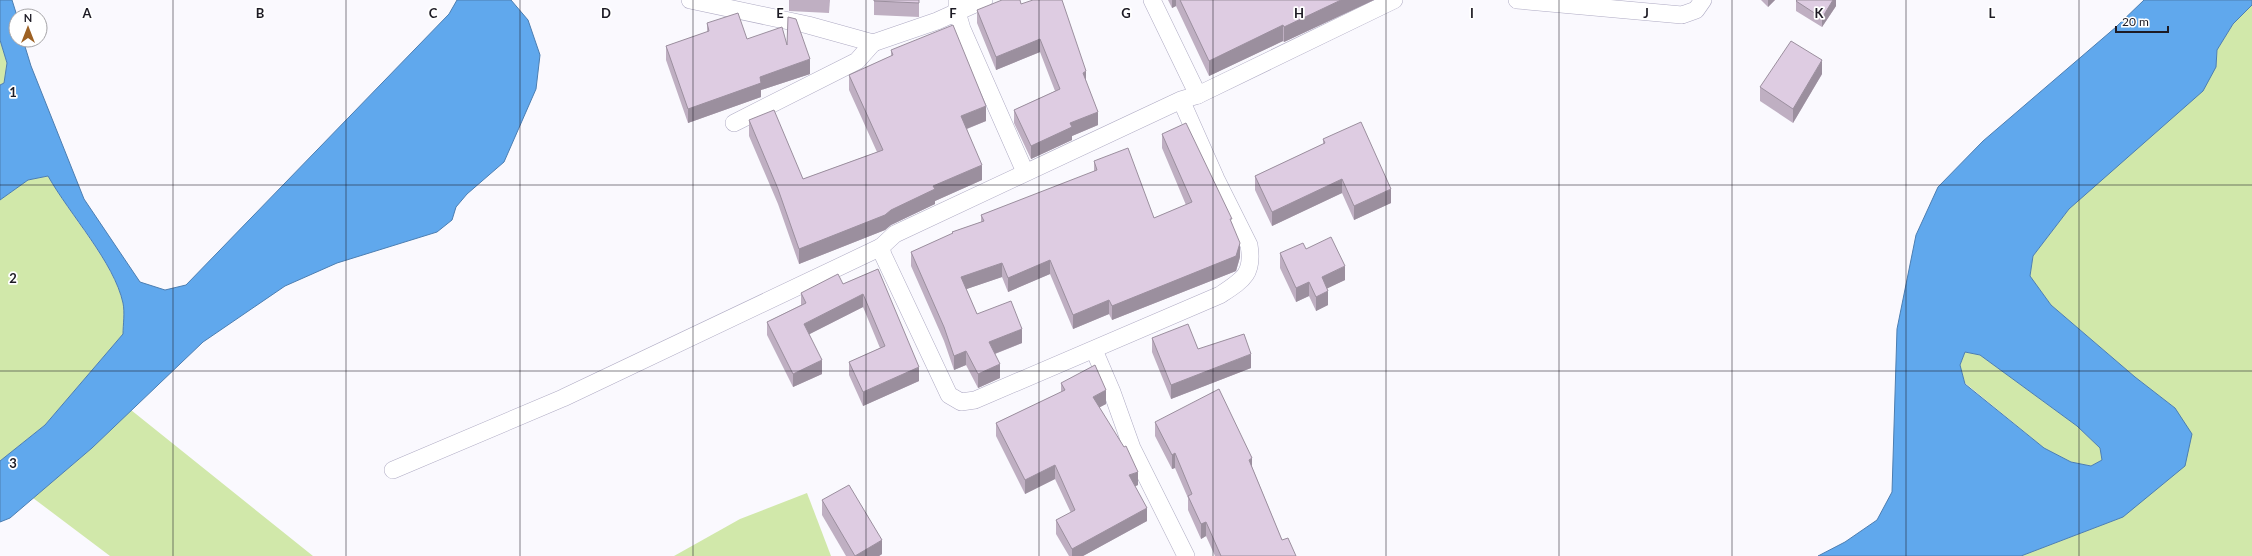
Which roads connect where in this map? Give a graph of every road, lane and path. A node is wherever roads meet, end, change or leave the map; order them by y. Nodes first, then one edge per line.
1 (690, 0) edge
2 (984, 0) edge
3 (1152, 0) edge
4 (1394, 0) edge
5 (1518, 0) edge
6 (1703, 0) edge
7 (957, 6) edge
8 (873, 43) junction
9 (1198, 94) junction
10 (1181, 100) junction
11 (734, 123) dead end
12 (1025, 172) junction
13 (881, 247) junction
14 (1094, 350) junction
15 (393, 470) dead end
16 (1186, 556) edge

1 - 8 street
2 - 7 street
3 - 9 street
4 - 9 street
5 - 6 street
7 - 8 street
7 - 12 street
8 - 11 street
9 - 10 street
10 - 12 street
10 - 14 street
12 - 13 street
13 - 14 street
13 - 15 street
14 - 16 street

